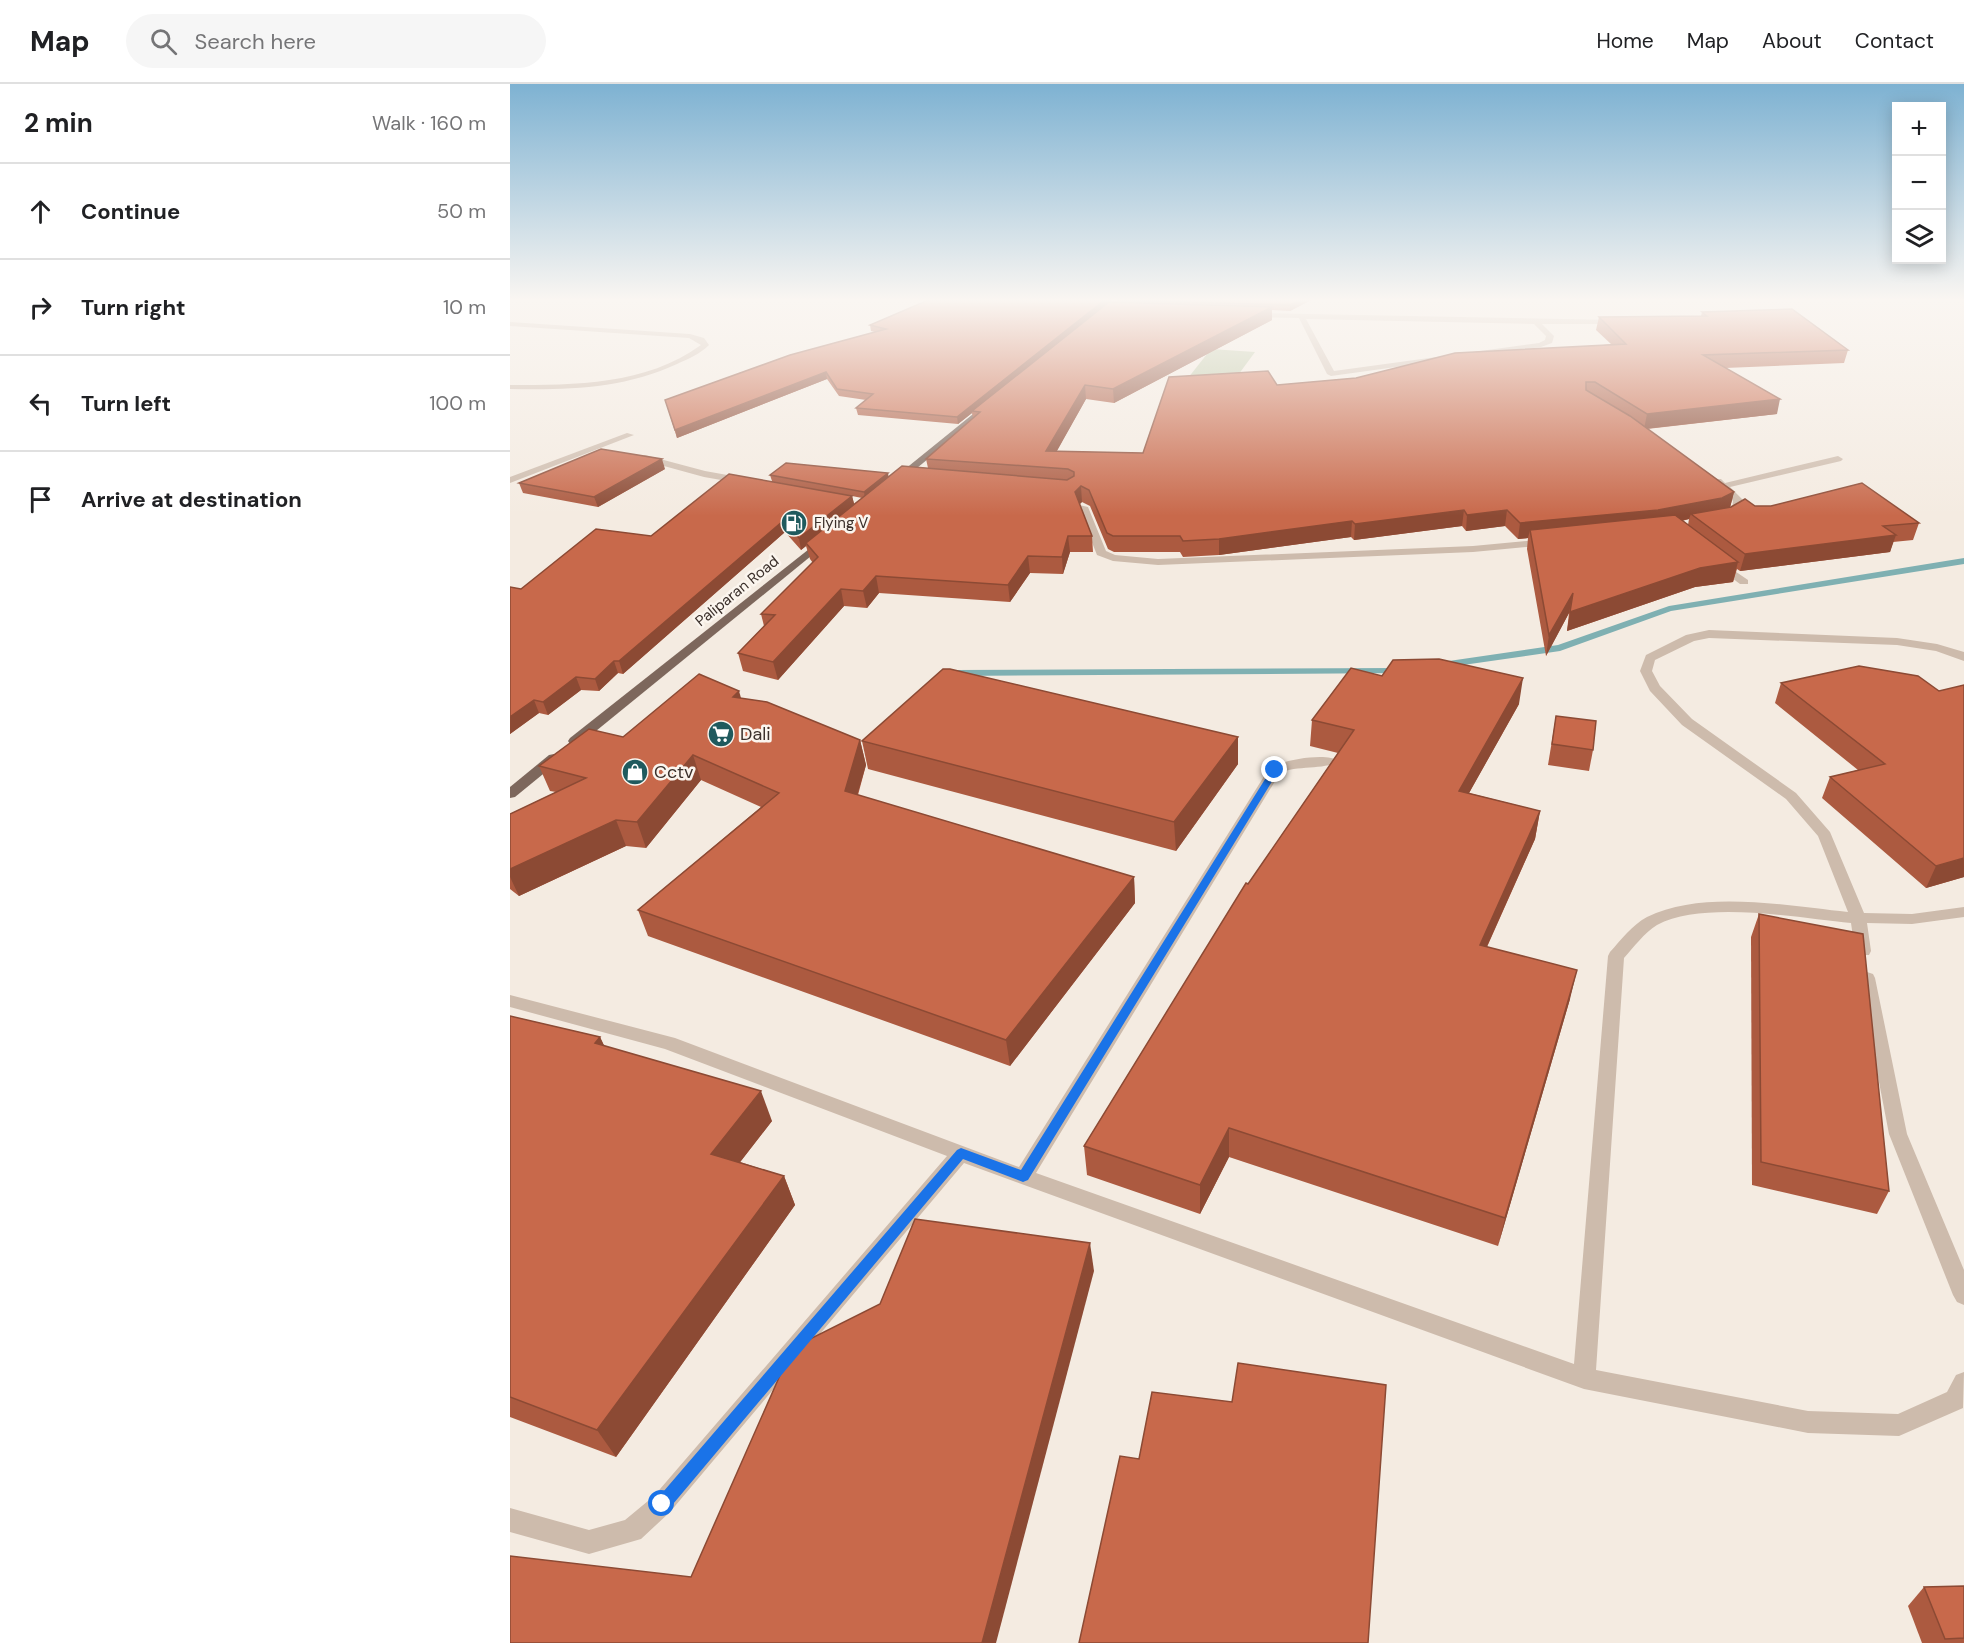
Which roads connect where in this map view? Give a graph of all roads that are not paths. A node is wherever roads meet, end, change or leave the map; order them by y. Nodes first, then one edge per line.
1 (654, 371) edge
2 (1329, 371) edge
3 (1355, 371) edge
4 (510, 387) edge
5 (990, 404) edge
6 (630, 435) dead end
7 (631, 454) edge
8 (1838, 459) dead end
9 (1705, 473) edge
10 (510, 480) edge
11 (751, 482) edge
12 (1724, 486) junction
13 (884, 490) edge
14 (1083, 507) edge
15 (1713, 521) edge
16 (833, 532) edge
17 (1553, 541) edge
18 (1708, 555) edge
19 (1744, 582) dead end
20 (1964, 657) edge
21 (1331, 761) edge
22 (510, 794) edge
23 (1964, 912) edge
24 (1858, 918) junction
25 (510, 1001) edge
26 (961, 1153) junction
27 (1023, 1177) junction
28 (1964, 1295) edge
29 (1584, 1378) junction
30 (1964, 1383) edge
31 (510, 1520) edge

1 - 4 street
2 - 3 street
5 - 13 main road
6 - 10 street
7 - 11 street
8 - 12 street
9 - 12 street
12 - 15 street
14 - 17 street
16 - 22 main road, Paliparan Road
18 - 19 street
20 - 24 street
21 - 27 street
23 - 24 street
24 - 28 street
24 - 29 street
25 - 26 street
26 - 27 street
26 - 31 street
27 - 29 street
29 - 30 street

